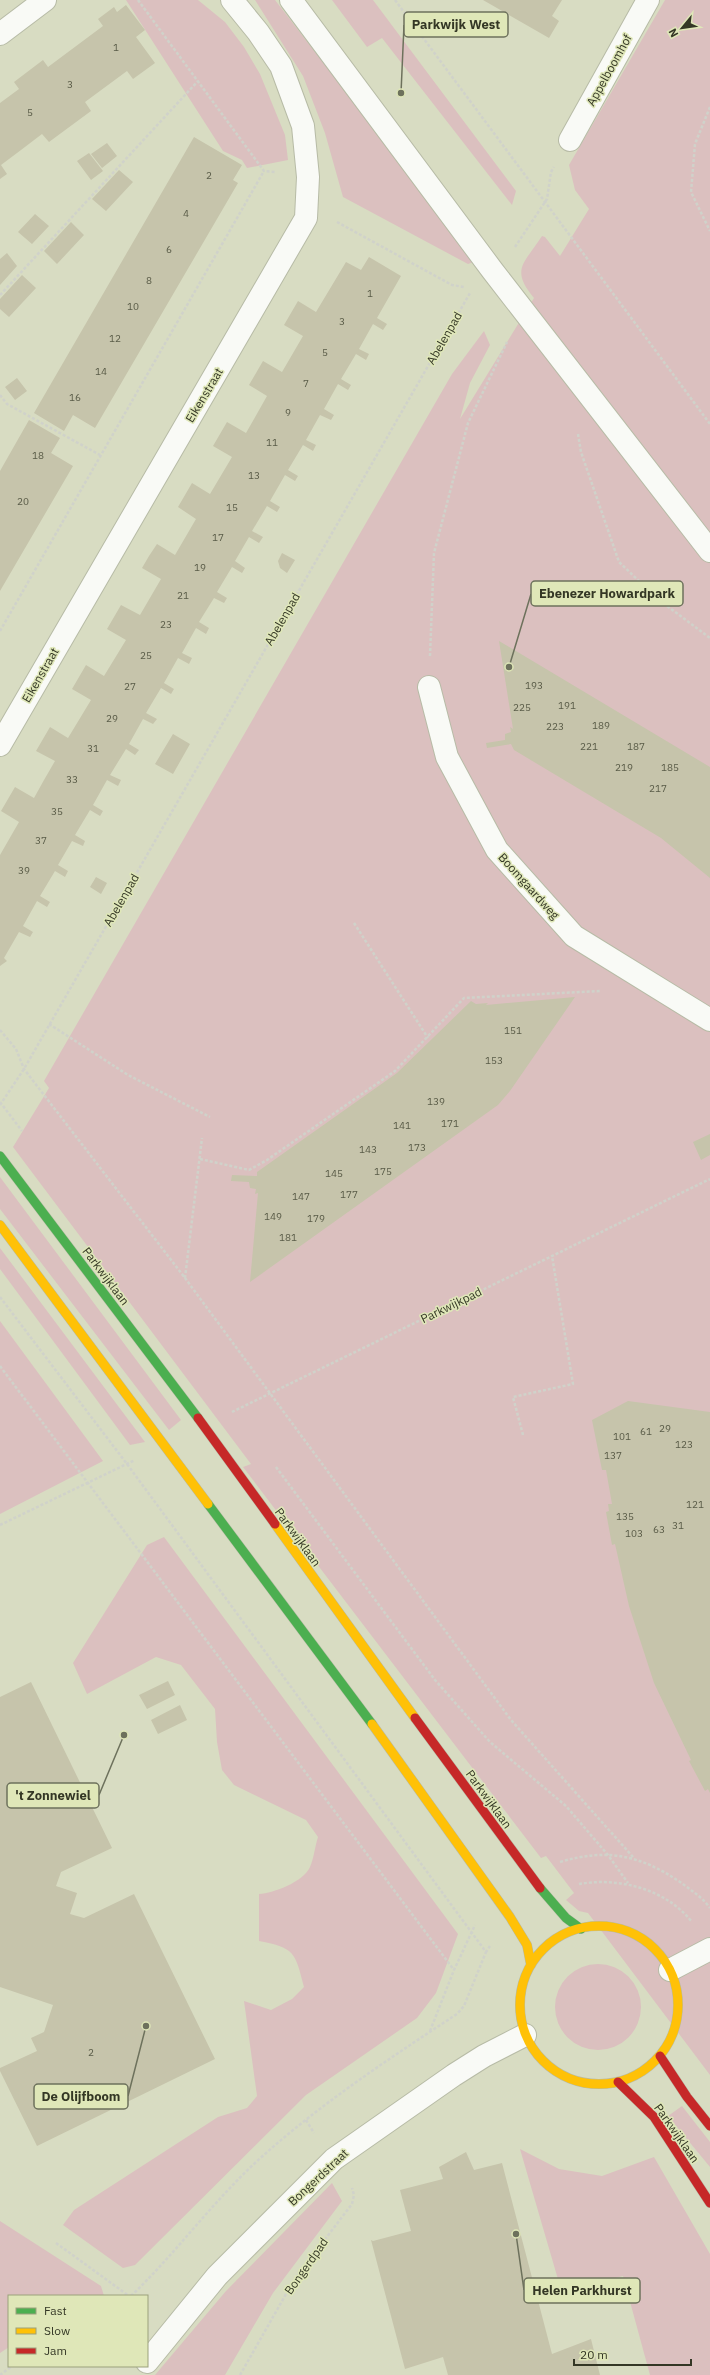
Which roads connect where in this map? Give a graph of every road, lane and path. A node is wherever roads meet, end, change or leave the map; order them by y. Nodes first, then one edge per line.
1 (45, 0) edge
2 (138, 0) edge
3 (232, 0) edge
4 (291, 0) edge
5 (395, 0) edge
6 (648, 0) edge
7 (0, 34) edge
8 (198, 81) junction
9 (710, 107) edge
10 (570, 140) joint
11 (264, 171) junction
12 (308, 177) junction
13 (545, 202) junction
14 (306, 205) junction
15 (710, 231) edge
16 (492, 270) junction
17 (473, 288) junction
18 (0, 296) edge
19 (510, 337) dead end
20 (0, 395) edge
21 (710, 424) edge
22 (576, 428) dead end
23 (100, 455) junction
24 (710, 551) edge
25 (0, 631) edge
26 (710, 638) edge
27 (429, 687) joint
28 (0, 745) edge
29 (354, 923) dead end
30 (609, 991) dead end
31 (710, 1020) edge
32 (49, 1024) junction
33 (0, 1030) edge
34 (428, 1038) junction
35 (24, 1068) junction
36 (0, 1104) edge
37 (210, 1117) dead end
38 (25, 1135) dead end
39 (202, 1138) dead end
40 (0, 1156) edge
41 (200, 1159) junction
42 (710, 1179) edge
43 (0, 1226) edge
44 (552, 1256) junction
45 (185, 1278) junction
46 (0, 1366) edge
47 (268, 1393) junction
48 (229, 1405) dead end
49 (233, 1411) junction
50 (238, 1417) dead end
51 (202, 1425) junction
52 (523, 1435) dead end
53 (164, 1446) junction
54 (271, 1461) dead end
55 (87, 1483) junction
56 (0, 1525) edge
57 (633, 1857) dead end
58 (628, 1884) dead end
59 (581, 1929) junction
60 (710, 1949) edge
61 (486, 1952) dead end
62 (531, 1965) junction
63 (454, 1970) dead end
64 (670, 1970) junction
65 (525, 2035) junction
66 (660, 2056) junction
67 (618, 2082) junction
68 (710, 2126) edge
69 (334, 2159) junction
70 (710, 2203) edge
71 (56, 2243) dead end
72 (129, 2295) edge
73 (131, 2295) edge
74 (148, 2361) edge
75 (11, 2367) edge
76 (143, 2367) edge
77 (0, 2375) edge
78 (136, 2375) edge
79 (240, 2375) edge

1 - 7 street
2 - 8 path
3 - 12 street, Eikenstraat
4 - 16 street
5 - 13 path
6 - 10 street, Appelboomhof
8 - 11 path
8 - 18 path
9 - 15 path
10 - 13 path, Abelenpad
11 - 12 path
11 - 23 path
12 - 14 street, Eikenstraat
13 - 16 path, Abelenpad
13 - 21 path
14 - 17 path
14 - 28 street, Eikenstraat
16 - 17 path, Abelenpad
16 - 24 street
17 - 32 path, Abelenpad
19 - 27 path
20 - 23 path
22 - 26 path
23 - 25 path
27 - 31 street, Boomgaardweg
29 - 34 path
30 - 34 path
32 - 35 path, Abelenpad
32 - 37 path
33 - 35 path
34 - 41 path
35 - 36 path, Abelenpad
35 - 45 path
36 - 38 path
39 - 41 path
40 - 51 street, Parkwijklaan
41 - 45 path
42 - 44 path, Parkwijkpad
43 - 53 street
44 - 47 path, Parkwijkpad
44 - 52 path
45 - 47 path
46 - 55 path
47 - 49 path, Parkwijkpad
47 - 57 path
48 - 49 path
49 - 50 path
49 - 51 path, Parkwijkpad
51 - 59 street, Parkwijklaan
53 - 55 path
53 - 62 street
54 - 58 path
55 - 56 path
55 - 63 path
59 - 62 street
59 - 64 street
60 - 64 street
61 - 73 path
62 - 65 street
64 - 66 street
65 - 67 street
65 - 69 street, Bongerdstraat
66 - 67 street
66 - 68 street
67 - 70 street, Parkwijklaan
69 - 74 street, Bongerdstraat
69 - 79 path, Bongerdpad
71 - 72 path
75 - 77 path
76 - 78 street

